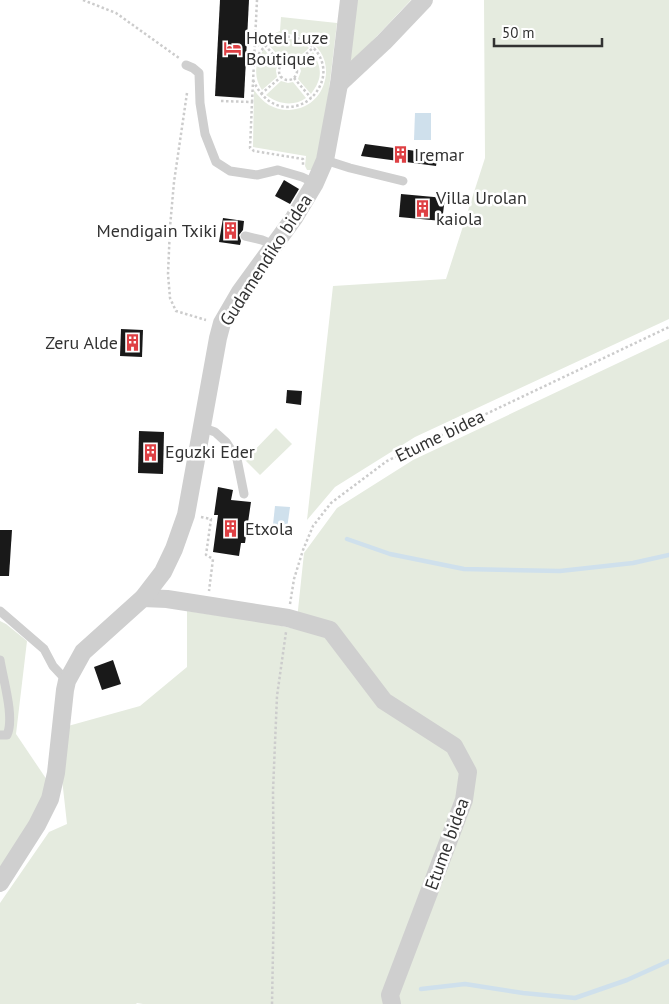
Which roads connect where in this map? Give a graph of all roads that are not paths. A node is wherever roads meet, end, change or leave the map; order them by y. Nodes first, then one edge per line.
1 (349, 0) edge
2 (424, 0) edge
3 (186, 65) road end
4 (339, 84) junction
5 (325, 160) junction
6 (308, 180) junction
7 (403, 181) dead end
8 (245, 236) dead end
9 (274, 245) junction
10 (202, 427) junction
11 (244, 494) dead end
12 (143, 598) junction
13 (0, 611) edge
14 (0, 618) edge
15 (0, 660) edge
16 (67, 681) junction
17 (0, 735) edge
18 (0, 883) edge
19 (392, 1004) edge

1 - 4 street, Gudamendiko bidea
2 - 4 street
3 - 6 lane
4 - 5 street, Gudamendiko bidea
5 - 6 street, Gudamendiko bidea
5 - 7 lane
6 - 9 street, Gudamendiko bidea
8 - 9 lane
9 - 10 street, Gudamendiko bidea
10 - 11 lane
10 - 12 street, Gudamendiko bidea
12 - 16 street, Gudamendiko bidea
12 - 19 street, Etume bidea
13 - 14 lane
13 - 16 lane
15 - 17 lane
16 - 18 street, Gudamendiko bidea

